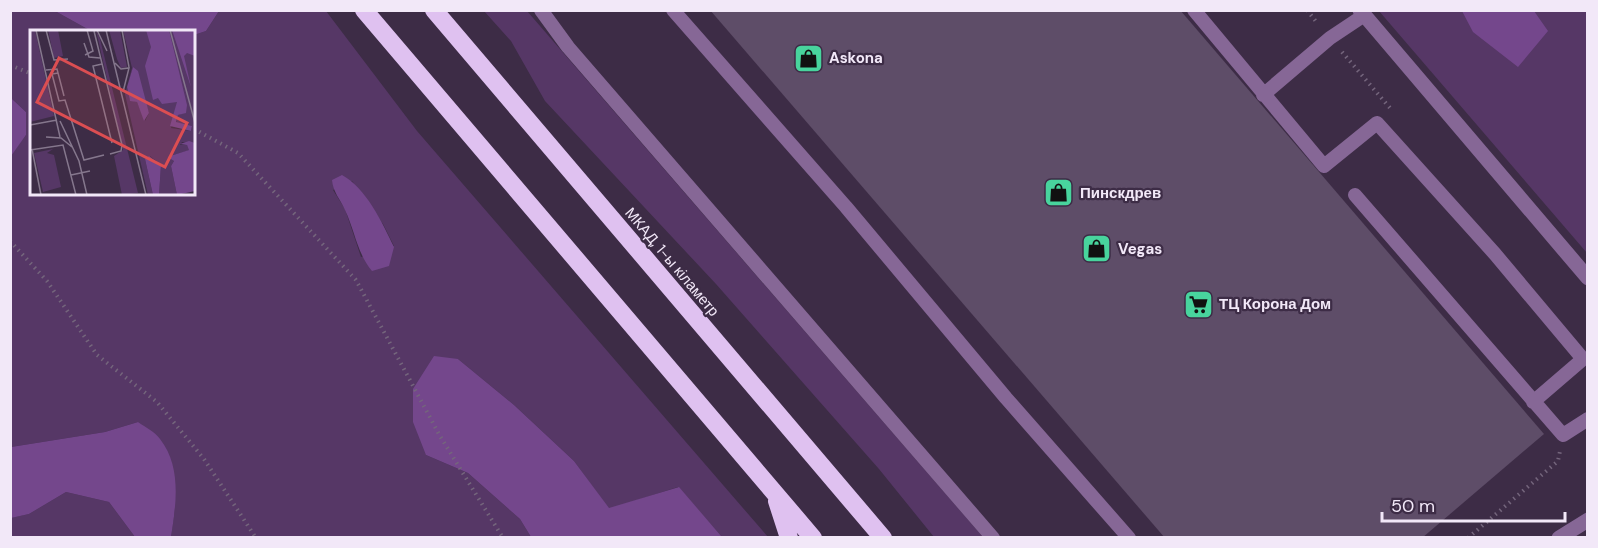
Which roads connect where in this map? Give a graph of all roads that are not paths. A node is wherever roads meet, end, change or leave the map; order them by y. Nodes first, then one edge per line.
1 (434, 10) edge
2 (542, 10) edge
3 (673, 10) edge
4 (1194, 10) edge
5 (1360, 12) edge
6 (366, 14) edge
7 (1263, 94) junction
8 (1355, 195) dead end
9 (1587, 278) edge
10 (1533, 402) junction
11 (1587, 419) edge
12 (775, 494) junction
13 (1587, 520) edge
14 (789, 537) edge
15 (813, 537) edge
16 (883, 537) edge
17 (993, 537) edge
18 (1130, 537) edge
19 (1559, 537) edge

1 - 16 highway, МКАД, 1-ы кіламетр
2 - 17 lane
3 - 18 lane
4 - 7 lane
5 - 7 lane
5 - 9 street
6 - 12 highway
7 - 10 lane
8 - 10 lane
10 - 11 lane
12 - 14 highway
12 - 15 highway
13 - 19 street

